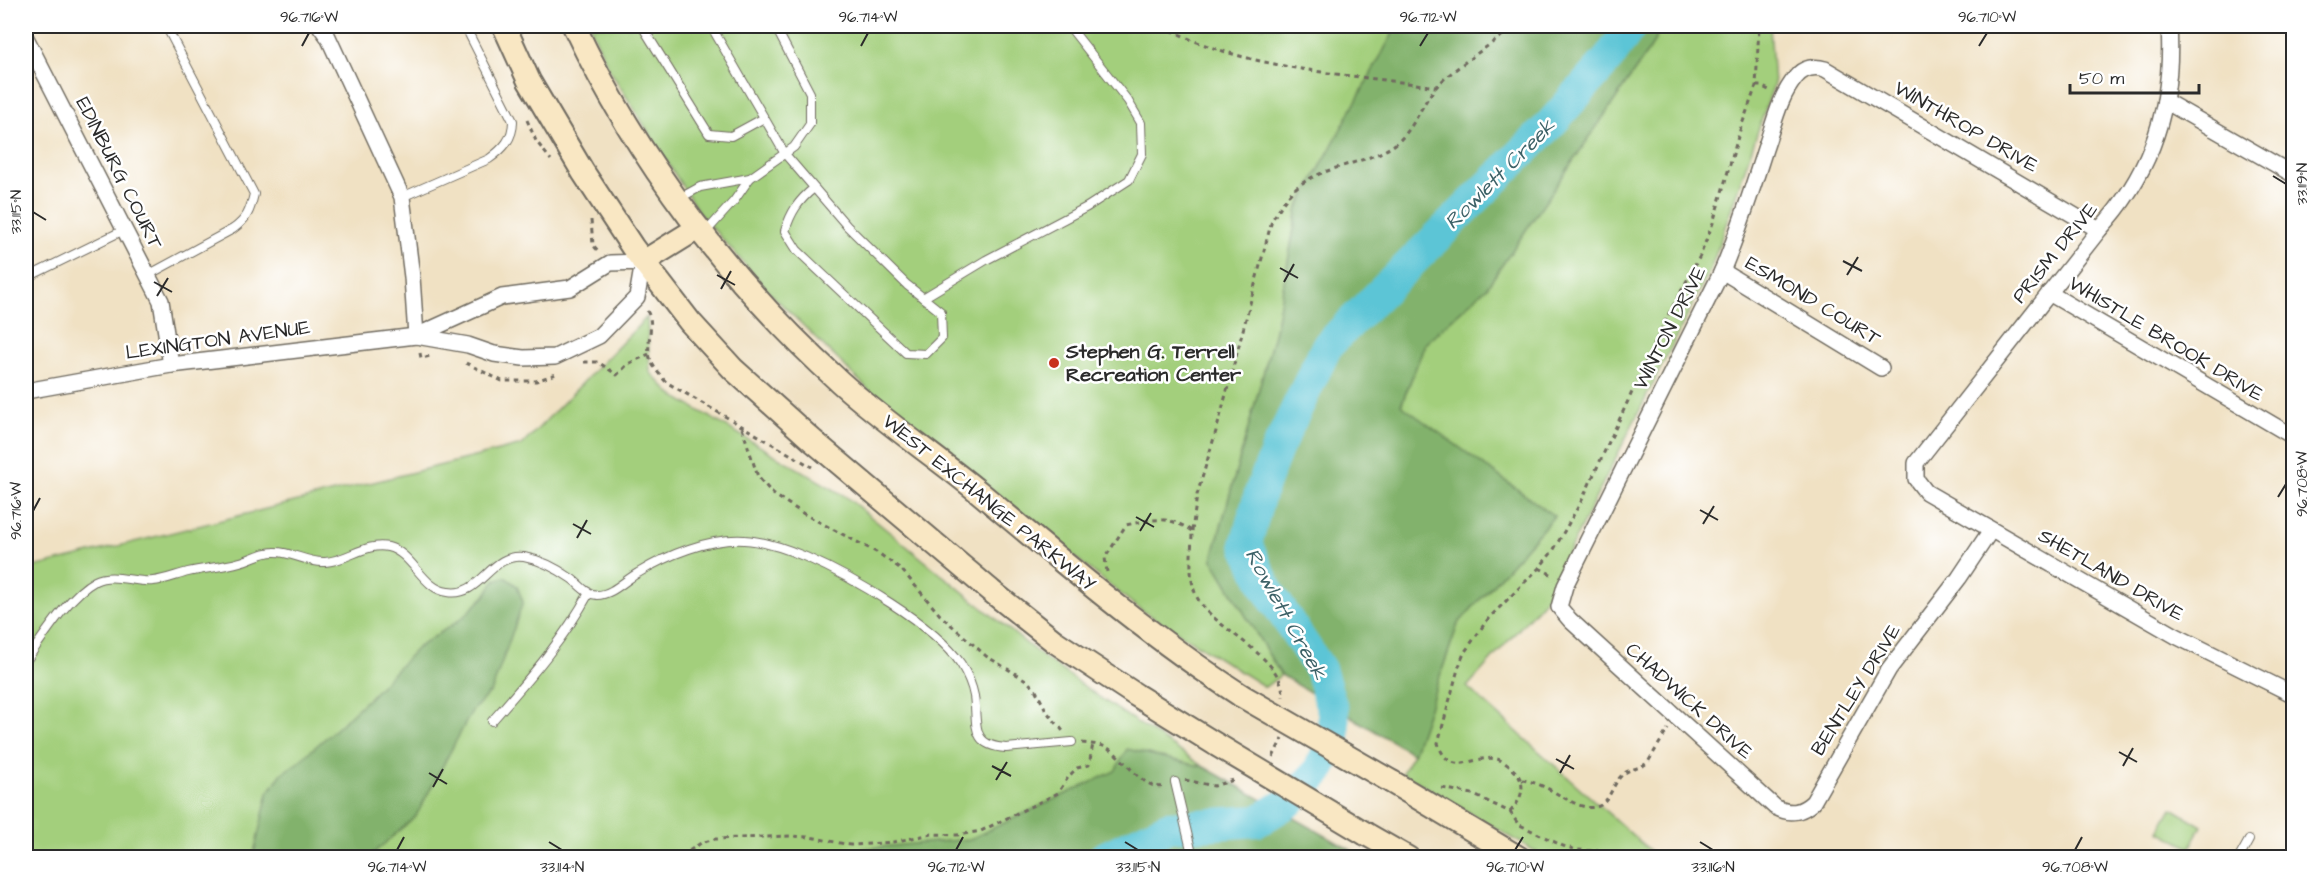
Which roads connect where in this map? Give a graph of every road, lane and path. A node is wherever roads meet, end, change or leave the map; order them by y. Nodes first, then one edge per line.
1 (166, 26) edge
2 (320, 26) edge
3 (465, 26) edge
4 (504, 26) edge
5 (574, 26) edge
6 (642, 26) edge
7 (711, 26) edge
8 (775, 26) edge
9 (1069, 26) edge
10 (1163, 26) edge
11 (1514, 26) edge
12 (1759, 26) edge
13 (2169, 26) edge
14 (26, 38) edge
15 (1810, 68) joint
16 (1436, 87) junction
17 (2165, 101) junction
18 (764, 118) junction
19 (784, 154) junction
20 (2294, 175) edge
21 (750, 178) junction
22 (814, 188) junction
23 (402, 197) junction
24 (677, 200) junction
25 (126, 229) junction
26 (2099, 230) junction
27 (700, 232) junction
28 (643, 262) junction
29 (1722, 271) junction
30 (148, 275) junction
31 (26, 278) edge
32 (2049, 293) junction
33 (923, 298) junction
34 (647, 311) dead end
35 (416, 336) junction
36 (171, 365) junction
37 (1881, 368) dead end
38 (26, 391) edge
39 (2294, 437) edge
40 (1916, 479) joint
41 (1991, 530) junction
42 (1192, 531) dead end
43 (589, 593) junction
44 (1559, 607) joint
45 (26, 661) edge
46 (2294, 694) edge
47 (1677, 719) junction
48 (492, 721) dead end
49 (1072, 742) junction
50 (1522, 780) junction
51 (1175, 782) dead end
52 (1437, 787) dead end
53 (1799, 811) joint
54 (1510, 813) junction
55 (2249, 840) dead end
56 (684, 858) edge
57 (1193, 858) edge
58 (1408, 858) edge
59 (1519, 858) edge
60 (1613, 858) edge
61 (2239, 858) edge

1 - 30 lane
2 - 23 street
3 - 23 lane
4 - 28 main road
5 - 24 main road, WEST EXCHANGE PARKWAY
6 - 18 lane
7 - 18 lane
8 - 19 lane
9 - 33 lane
10 - 16 path
11 - 16 path
12 - 50 path
13 - 17 street, PRISM DRIVE
14 - 25 street, EDINBURG COURT
15 - 26 street, WINTHROP DRIVE
15 - 29 street, WINTON DRIVE
16 - 42 path
17 - 20 street
17 - 26 street, PRISM DRIVE
18 - 19 lane
19 - 21 lane
19 - 22 lane
21 - 24 lane
21 - 27 lane
22 - 33 lane
22 - 33 lane
23 - 35 street
24 - 27 main road, WEST EXCHANGE PARKWAY
25 - 30 street, EDINBURG COURT
25 - 31 lane
26 - 32 street, PRISM DRIVE
27 - 28 main road
27 - 59 main road, WEST EXCHANGE PARKWAY, bridge
28 - 35 street, LEXINGTON AVENUE
28 - 35 street, LEXINGTON AVENUE
28 - 58 main road, bridge
29 - 37 street, ESMOND COURT
29 - 44 street, WINTON DRIVE
30 - 36 street, EDINBURG COURT
32 - 39 street, WHISTLE BROOK DRIVE
32 - 40 street, PRISM DRIVE
34 - 49 path
35 - 36 street, LEXINGTON AVENUE
36 - 38 street, LEXINGTON AVENUE
40 - 41 street, SHETLAND DRIVE
41 - 46 street, SHETLAND DRIVE
41 - 53 street, BENTLEY DRIVE
43 - 45 lane
43 - 48 lane
43 - 49 lane
44 - 47 street, CHADWICK DRIVE
47 - 50 path
47 - 53 street, CHADWICK DRIVE
49 - 56 path
50 - 54 path
51 - 57 lane
52 - 54 path
54 - 60 path
55 - 61 lane

